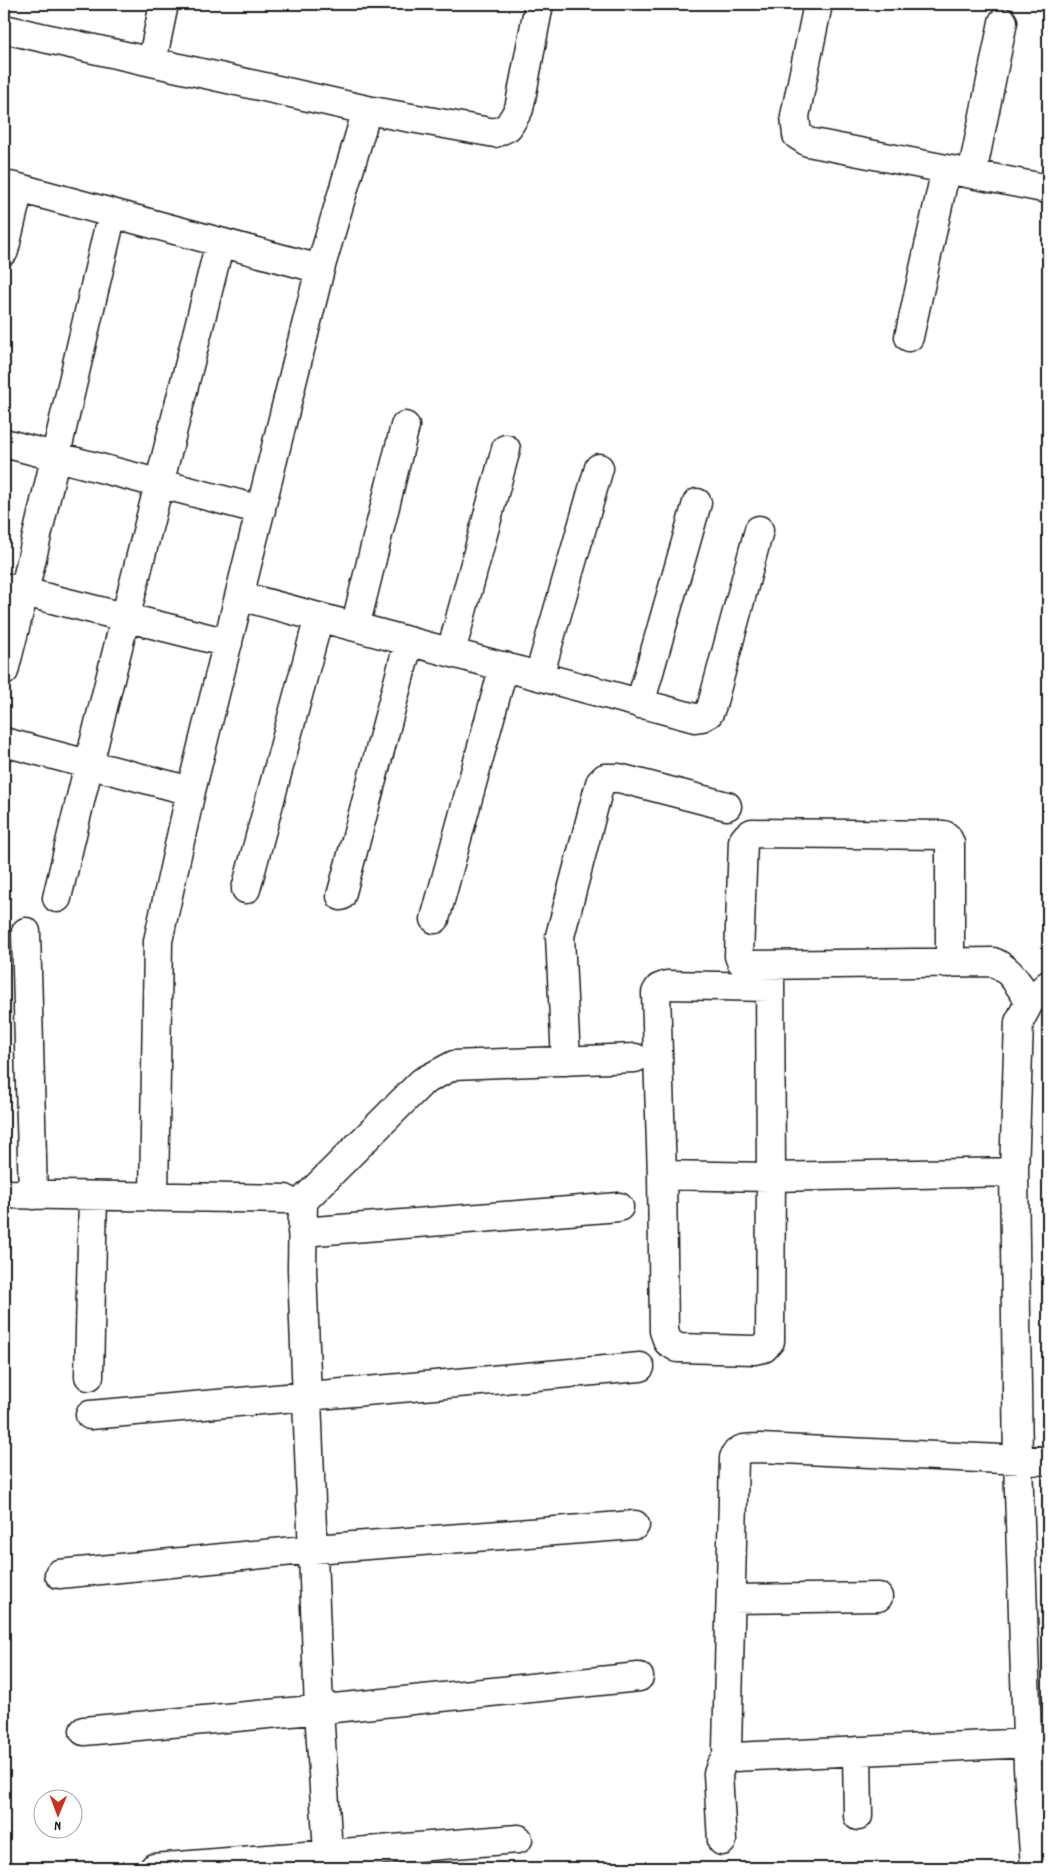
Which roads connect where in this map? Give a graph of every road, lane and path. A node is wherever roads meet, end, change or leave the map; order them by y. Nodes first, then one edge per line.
1 (164, 4) edge
2 (539, 4) edge
3 (818, 4) edge
4 (1003, 22) dead end
5 (4, 29) edge
6 (152, 62) junction
7 (367, 110) junction
8 (946, 169) junction
9 (972, 174) junction
10 (12, 186) edge
11 (1048, 189) edge
12 (112, 213) junction
13 (220, 242) junction
14 (4, 251) edge
15 (320, 269) junction
16 (909, 337) dead end
17 (405, 426) dead end
18 (4, 443) edge
19 (506, 449) dead end
20 (56, 457) junction
21 (599, 468) dead end
22 (160, 484) junction
23 (697, 503) dead end
24 (261, 510) junction
25 (759, 530) dead end
26 (14, 589) edge
27 (240, 596) junction
28 (126, 617) junction
29 (319, 617) junction
30 (355, 626) junction
31 (409, 641) junction
32 (228, 643) junction
33 (451, 652) junction
34 (504, 666) junction
35 (4, 671) edge
36 (539, 676) junction
37 (640, 704) junction
38 (4, 742) edge
39 (88, 764) junction
40 (191, 791) junction
41 (727, 806) dead end
42 (246, 889) dead end
43 (342, 896) dead end
44 (58, 898) dead end
45 (435, 919) dead end
46 (26, 932) dead end
47 (950, 962) junction
48 (770, 976) junction
49 (1039, 993) edge
50 (635, 1058) dead end
51 (566, 1061) junction
52 (1014, 1172) junction
53 (662, 1175) junction
54 (771, 1177) junction
55 (4, 1194) edge
56 (33, 1195) junction
57 (93, 1196) junction
58 (154, 1197) junction
59 (285, 1199) dead end
60 (619, 1207) dead end
61 (302, 1232) junction
62 (640, 1367) dead end
63 (89, 1376) dead end
64 (308, 1395) junction
65 (90, 1415) dead end
66 (1018, 1461) junction
67 (1048, 1461) edge
68 (635, 1525) dead end
69 (314, 1549) junction
70 (59, 1574) dead end
71 (878, 1597) dead end
72 (731, 1599) junction
73 (639, 1677) dead end
74 (319, 1710) junction
75 (84, 1731) dead end
76 (1029, 1742) junction
77 (857, 1751) junction
78 (729, 1754) junction
79 (858, 1816) dead end
80 (518, 1839) dead end
81 (722, 1841) dead end
82 (329, 1861) edge
83 (154, 1868) edge
84 (1035, 1868) edge

1 - 6 street
2 - 7 street
3 - 8 street
4 - 9 street
5 - 6 street
6 - 7 street
7 - 15 street
8 - 9 street
8 - 16 street
9 - 11 street
10 - 12 street
10 - 14 street
12 - 13 street
12 - 20 street
13 - 15 street
13 - 22 street
15 - 24 street
17 - 30 street
18 - 20 street
19 - 33 street
20 - 22 street
20 - 26 street
21 - 36 street
22 - 24 street
22 - 28 street
23 - 37 street
24 - 27 street
25 - 37 street
26 - 28 street
26 - 35 street
27 - 29 street
27 - 32 street
28 - 32 street
28 - 39 street
29 - 30 street
29 - 42 street
30 - 31 street
31 - 33 street
31 - 43 street
32 - 40 street
33 - 34 street
34 - 36 street
34 - 45 street
36 - 37 street
38 - 39 street
39 - 40 street
39 - 44 street
40 - 58 street
41 - 51 street
46 - 56 street
47 - 48 street
47 - 48 street
47 - 49 street
48 - 53 street
48 - 54 street
49 - 52 street
50 - 51 street
51 - 61 street
52 - 54 street
52 - 66 street
53 - 54 street
53 - 54 street
55 - 56 street
56 - 57 street
57 - 58 street
57 - 63 street
58 - 59 street
60 - 61 street
61 - 64 street
62 - 64 street
64 - 65 street
64 - 69 street
66 - 67 street
66 - 72 street
66 - 76 street
68 - 69 street
69 - 70 street
69 - 74 street
71 - 72 street
72 - 78 street
73 - 74 street
74 - 75 street
74 - 82 street
76 - 77 street
76 - 84 street
77 - 78 street
77 - 79 street
78 - 81 street
80 - 82 street
82 - 83 street

